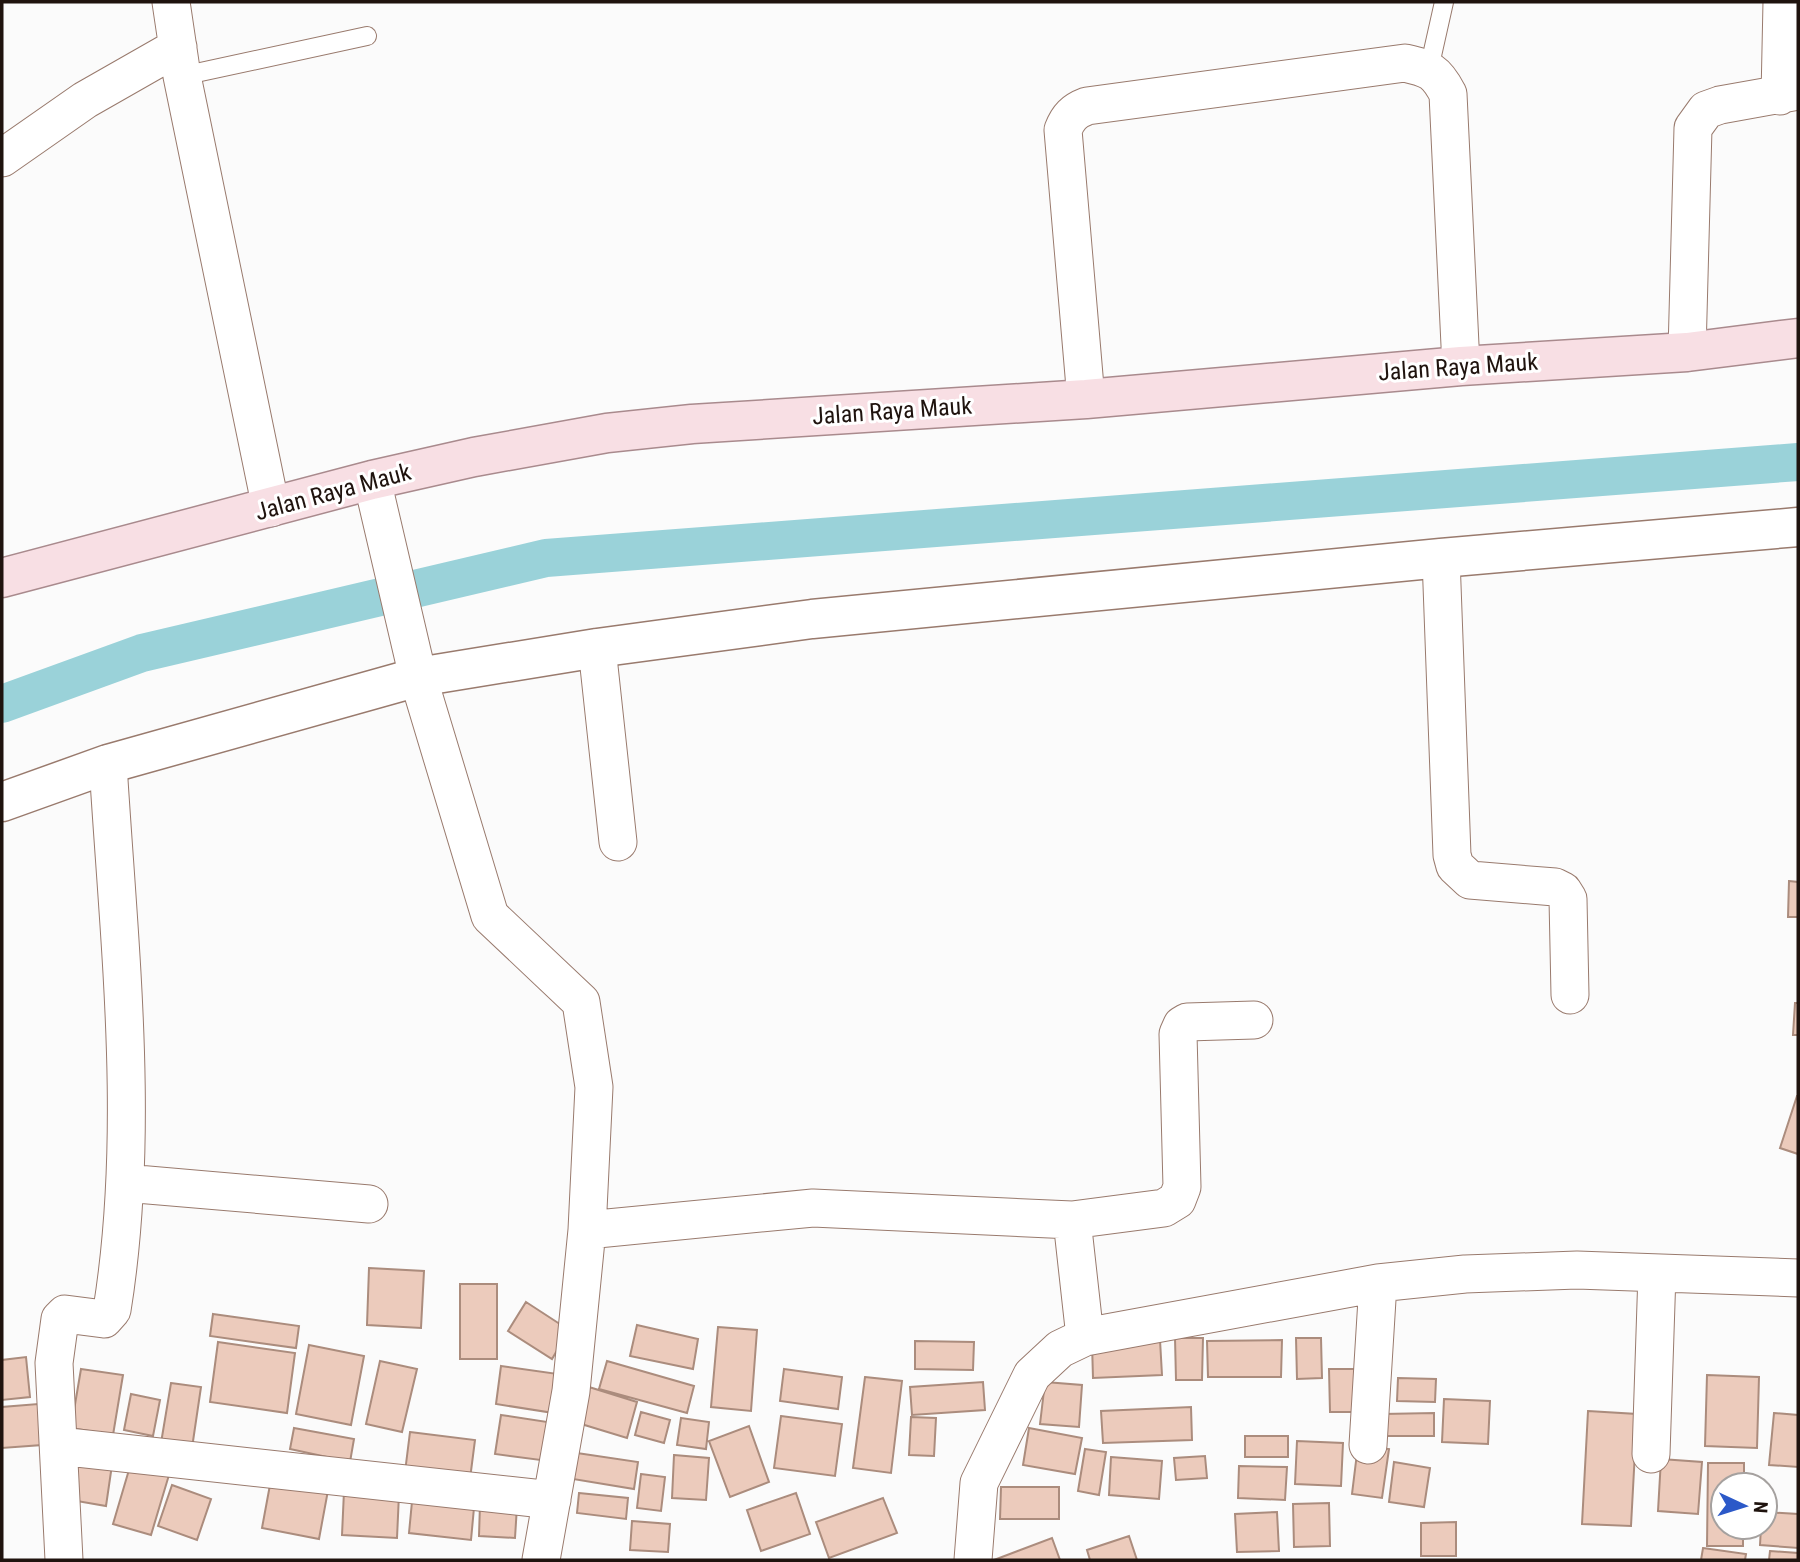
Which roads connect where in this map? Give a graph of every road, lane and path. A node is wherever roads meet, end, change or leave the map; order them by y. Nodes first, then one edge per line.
1 (171, 2) edge
2 (1444, 2) edge
3 (1782, 2) edge
4 (367, 36) dead end
5 (180, 61) junction
6 (1429, 69) junction
7 (1789, 93) edge
8 (2, 158) edge
9 (1798, 338) edge
10 (1687, 352) junction
11 (1461, 366) junction
12 (1086, 399) junction
13 (375, 494) junction
14 (271, 508) junction
15 (1798, 527) edge
16 (1441, 558) junction
17 (2, 578) edge
18 (597, 648) junction
19 (416, 668) junction
20 (107, 764) junction
21 (2, 802) edge
22 (618, 842) dead end
23 (1570, 995) dead end
24 (1254, 1020) dead end
25 (125, 1183) junction
26 (369, 1204) dead end
27 (1072, 1220) junction
28 (587, 1230) junction
29 (1657, 1273) junction
30 (1798, 1278) edge
31 (1378, 1283) junction
32 (1085, 1337) junction
33 (1368, 1445) dead end
34 (59, 1446) junction
35 (1651, 1454) dead end
36 (552, 1500) junction
37 (64, 1560) edge
38 (541, 1560) edge
39 (973, 1560) edge

1 - 5 street
2 - 6 lane
3 - 7 street
4 - 5 lane
5 - 8 street
5 - 14 street
6 - 11 street
6 - 12 street
7 - 10 street
9 - 10 main road, Jalan Raya Mauk
10 - 11 main road, Jalan Raya Mauk
11 - 12 main road, Jalan Raya Mauk
12 - 13 main road, Jalan Raya Mauk
13 - 14 main road, Jalan Raya Mauk
13 - 19 street
14 - 17 main road, Jalan Raya Mauk
15 - 16 street
16 - 18 street
16 - 23 street
18 - 19 street
18 - 22 street
19 - 20 street
19 - 28 street
20 - 21 street
20 - 25 street
24 - 27 street
25 - 26 street
25 - 34 street
27 - 28 street
27 - 32 street
28 - 36 street
29 - 30 street
29 - 31 street
29 - 35 street
31 - 32 street
31 - 33 street
32 - 39 street
34 - 36 street
34 - 37 street
36 - 38 street

